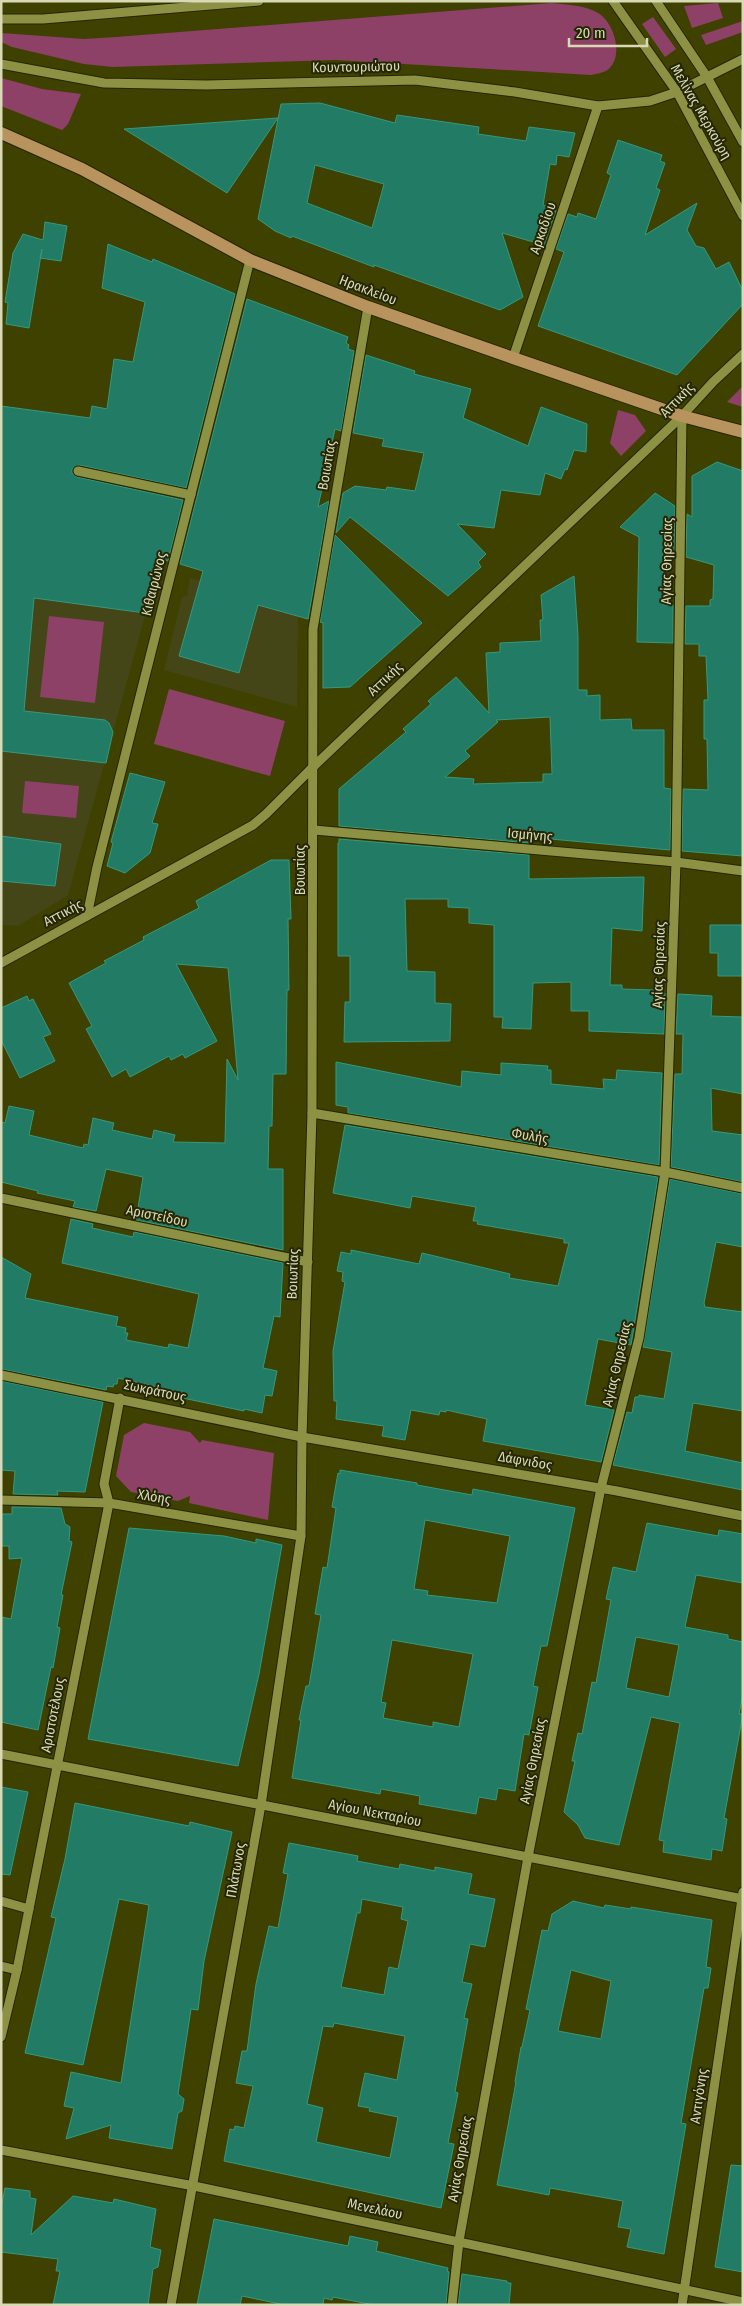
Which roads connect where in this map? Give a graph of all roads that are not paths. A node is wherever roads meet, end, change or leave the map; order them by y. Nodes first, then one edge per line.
1 (258, 1) edge
2 (613, 1) edge
3 (656, 1) edge
4 (1, 19) edge
5 (743, 59) edge
6 (1, 64) edge
7 (707, 77) junction
8 (677, 92) junction
9 (598, 106) junction
10 (2, 137) edge
11 (743, 142) edge
12 (743, 216) edge
13 (250, 260) junction
14 (368, 307) junction
15 (743, 354) edge
16 (512, 358) junction
17 (682, 416) junction
18 (743, 432) edge
19 (78, 471) dead end
20 (191, 495) junction
21 (313, 767) junction
22 (314, 830) junction
23 (676, 862) junction
24 (743, 871) edge
25 (87, 916) junction
26 (1, 963) edge
27 (312, 1113) junction
28 (665, 1172) junction
29 (743, 1188) edge
30 (1, 1198) edge
31 (308, 1262) junction
32 (1, 1375) edge
33 (120, 1398) junction
34 (302, 1437) junction
35 (601, 1488) junction
36 (1, 1500) edge
37 (109, 1503) junction
38 (743, 1516) edge
39 (301, 1536) junction
40 (1, 1754) edge
41 (57, 1765) junction
42 (261, 1805) junction
43 (528, 1856) junction
44 (742, 1896) edge
45 (1, 1900) edge
46 (29, 1908) junction
47 (1, 1966) edge
48 (17, 1970) junction
49 (1, 2037) edge
50 (1, 2150) edge
51 (194, 2186) junction
52 (460, 2241) junction
53 (684, 2290) junction
54 (743, 2302) edge
55 (171, 2305) edge
56 (452, 2305) edge
57 (682, 2305) edge

1 - 4 street
2 - 8 street, Μελίνας Μερκούρη
3 - 7 street, Μελίνας Μερκούρη
5 - 7 street, Κουντουριώτου
6 - 9 street, Κουντουριώτου
7 - 8 street, Κουντουριώτου
7 - 11 street, Μελίνας Μερκούρη
8 - 9 street, Κουντουριώτου
8 - 12 street, Μελίνας Μερκούρη
9 - 16 street, Αρκαδίου
10 - 13 main road, Ηρακλείου
13 - 14 main road, Ηρακλείου
13 - 20 street, Κιθαιρώνος
14 - 16 main road, Ηρακλείου
14 - 21 street, Βοιωτίας
15 - 17 street, Αττικής
16 - 17 main road, Ηρακλείου
17 - 18 main road, Ηρακλείου
17 - 21 street, Αττικής
17 - 23 street, Αγίας Θηρεσίας
19 - 20 street
20 - 25 street, Κιθαιρώνος
21 - 22 street, Βοιωτίας
21 - 25 street, Αττικής
22 - 23 street, Ισμήνης
22 - 27 street, Βοιωτίας
23 - 24 street, Ισμήνης
23 - 28 street, Αγίας Θηρεσίας
25 - 26 street, Αττικής
27 - 28 street, Φυλής
27 - 31 street, Βοιωτίας
28 - 29 street, Φυλής
28 - 35 street, Αγίας Θηρεσίας
30 - 31 street, Αριστείδου
31 - 34 street, Βοιωτίας
32 - 33 street, Σωκράτους
33 - 34 street, Σωκράτους
33 - 37 street, Αριστοτέλους
34 - 35 street, Δάφνιδος
34 - 39 street, Πλάτωνος
35 - 38 street, Δάφνιδος
35 - 43 street, Αγίας Θηρεσίας
36 - 37 street, Χλόης
37 - 39 street, Χλόης
37 - 41 street, Αριστοτέλους
39 - 42 street, Πλάτωνος
40 - 41 street, Αγίου Νεκταρίου
41 - 42 street, Αγίου Νεκταρίου
41 - 46 street, Αριστοτέλους
42 - 43 street, Αγίου Νεκταρίου
42 - 51 street, Πλάτωνος
43 - 44 street, Αγίου Νεκταρίου
43 - 52 street, Αγίας Θηρεσίας
44 - 53 street, Αντιγόνης
45 - 46 street
46 - 48 street, Αριστοτέλους
47 - 48 street
48 - 49 street, Αριστοτέλους
50 - 51 street, Μενελάου
51 - 52 street, Μενελάου
51 - 55 street, Πλάτωνος
52 - 53 street, Μενελάου
52 - 56 street, Αγίας Θηρεσίας
53 - 54 street, Μενελάου
53 - 57 street, Αντιγόνης

